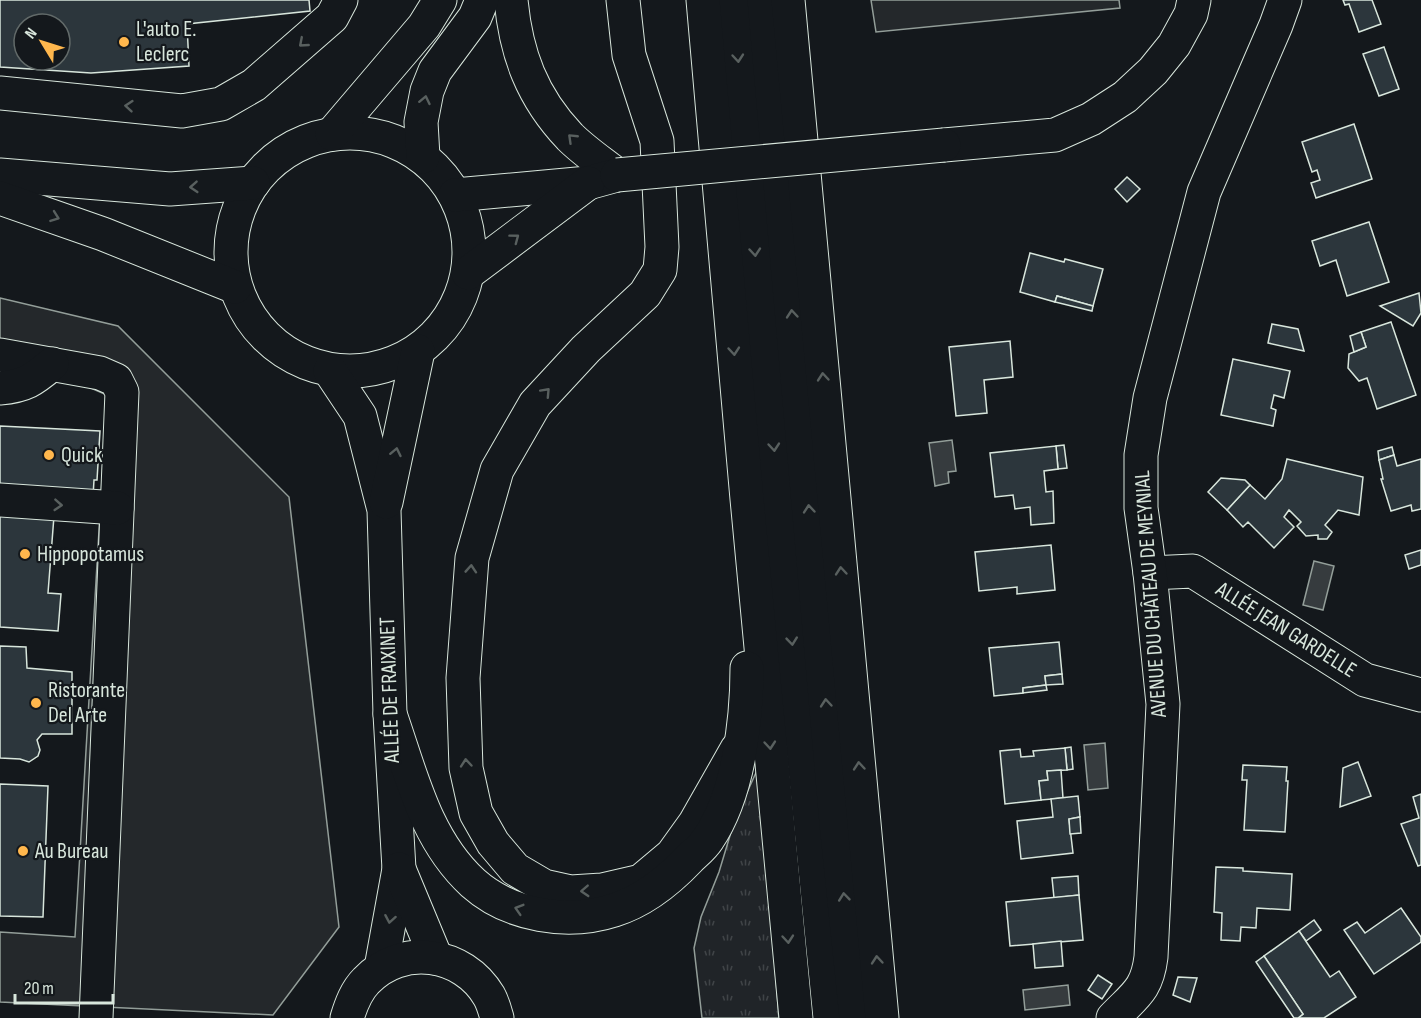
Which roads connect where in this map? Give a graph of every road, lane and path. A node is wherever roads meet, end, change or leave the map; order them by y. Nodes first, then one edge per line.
1 (342, 0) edge
2 (440, 0) edge
3 (482, 0) edge
4 (511, 0) edge
5 (623, 0) edge
6 (704, 0) edge
7 (733, 0) edge
8 (764, 0) edge
9 (788, 0) edge
10 (1194, 0) edge
11 (1285, 0) edge
12 (0, 93) edge
13 (332, 134) junction
14 (423, 157) junction
15 (0, 175) edge
16 (602, 179) junction
17 (253, 183) junction
18 (455, 195) junction
19 (0, 198) edge
20 (468, 273) junction
21 (235, 287) junction
22 (418, 351) junction
23 (0, 355) edge
24 (52, 364) junction
25 (330, 371) junction
26 (0, 388) edge
27 (747, 499) junction
28 (0, 500) edge
29 (117, 508) junction
30 (384, 510) junction
31 (1150, 573) junction
32 (1421, 695) edge
33 (390, 714) junction
34 (740, 745) junction
35 (399, 869) junction
36 (436, 958) junction
37 (381, 969) junction
38 (96, 1018) edge
39 (347, 1018) edge
40 (497, 1018) edge
41 (796, 1018) edge
42 (830, 1018) edge
43 (856, 1018) edge
44 (882, 1018) edge
45 (1113, 1018) edge

1 -> 12 street
2 - 13 street
14 -> 3 street
16 -> 4 street
34 -> 5 street
6 -> 27 street
7 -> 42 street
43 -> 8 street
44 -> 9 street
10 - 16 street, bridge
11 - 31 street, AVENUE DU CHÂTEAU DE MEYNIAL
13 - 14 street
13 - 17 street
14 - 18 street
17 -> 15 street
16 - 18 street
20 -> 16 street
17 - 21 street
18 - 20 street
19 -> 21 street
20 - 22 street
21 - 25 street
22 - 25 street
30 -> 22 street, ALLÉE DE FRAIXINET
23 - 24 street
24 - 26 street
24 - 29 street
25 - 30 street, ALLÉE DE FRAIXINET
27 - 34 street
27 -> 41 street
28 -> 29 street
29 - 38 street
30 - 33 street, ALLÉE DE FRAIXINET
31 - 32 street, ALLÉE JEAN GARDELLE
31 - 45 street, AVENUE DU CHÂTEAU DE MEYNIAL
34 -> 33 street
33 - 35 street, ALLÉE DE FRAIXINET
35 - 36 street
35 -> 37 street
36 - 37 street
36 - 40 street
37 - 39 street

